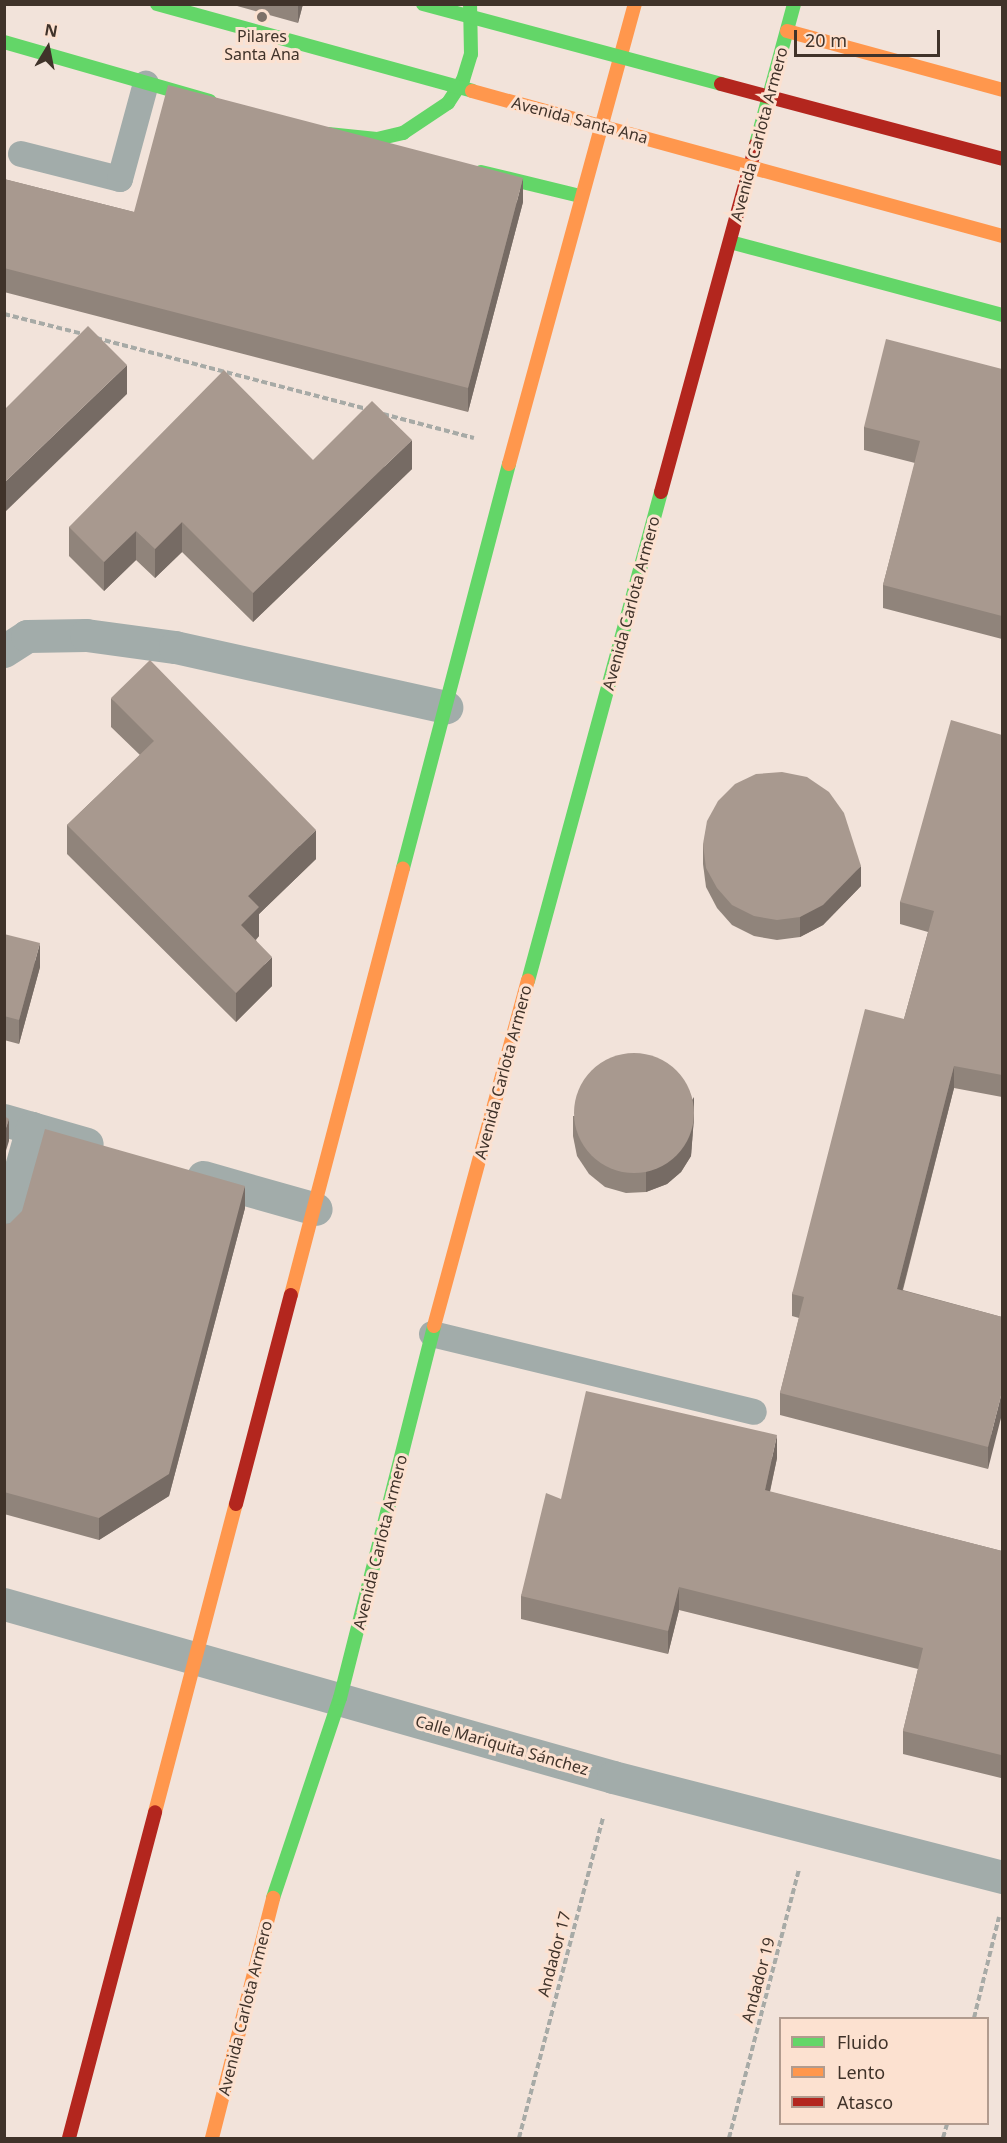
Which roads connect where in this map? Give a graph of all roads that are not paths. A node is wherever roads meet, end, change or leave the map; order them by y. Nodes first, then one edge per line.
1 (157, 4) edge
2 (423, 4) edge
3 (470, 4) edge
4 (635, 4) edge
5 (794, 4) edge
6 (787, 32) junction
7 (4, 42) edge
8 (146, 83) junction
9 (1002, 90) edge
10 (224, 105) edge
11 (390, 150) edge
12 (21, 154) dead end
13 (1002, 159) edge
14 (469, 169) edge
15 (580, 196) junction
16 (1002, 236) edge
17 (730, 242) junction
18 (1002, 315) edge
19 (4, 651) edge
20 (446, 706) junction
21 (18, 1124) edge
22 (112, 1151) edge
23 (169, 1167) edge
24 (316, 1209) junction
25 (4, 1228) edge
26 (432, 1334) junction
27 (754, 1412) dead end
28 (4, 1604) edge
29 (194, 1658) junction
30 (340, 1698) junction
31 (1001, 1872) edge
32 (69, 2139) edge
33 (212, 2139) edge

1 - 16 main road, Avenida Santa Ana, bridge
2 - 13 main road, bridge
3 - 11 main road
4 - 15 main road
5 - 6 main road, Avenida Carlota Armero
6 - 9 main road
6 - 17 main road, Avenida Carlota Armero
7 - 8 main road
8 - 10 main road
8 - 12 lane
14 - 15 main road
15 - 20 main road
17 - 18 main road
17 - 26 main road, Avenida Carlota Armero
19 - 20 street
20 - 24 main road
21 - 22 street
21 - 25 street
23 - 24 street
24 - 29 main road
26 - 27 lane
26 - 30 main road, Avenida Carlota Armero
28 - 29 street, Calle Mariquita Sánchez
29 - 30 street, Calle Mariquita Sánchez
29 - 32 main road
30 - 31 street, Calle Mariquita Sánchez
30 - 33 main road, Avenida Carlota Armero

